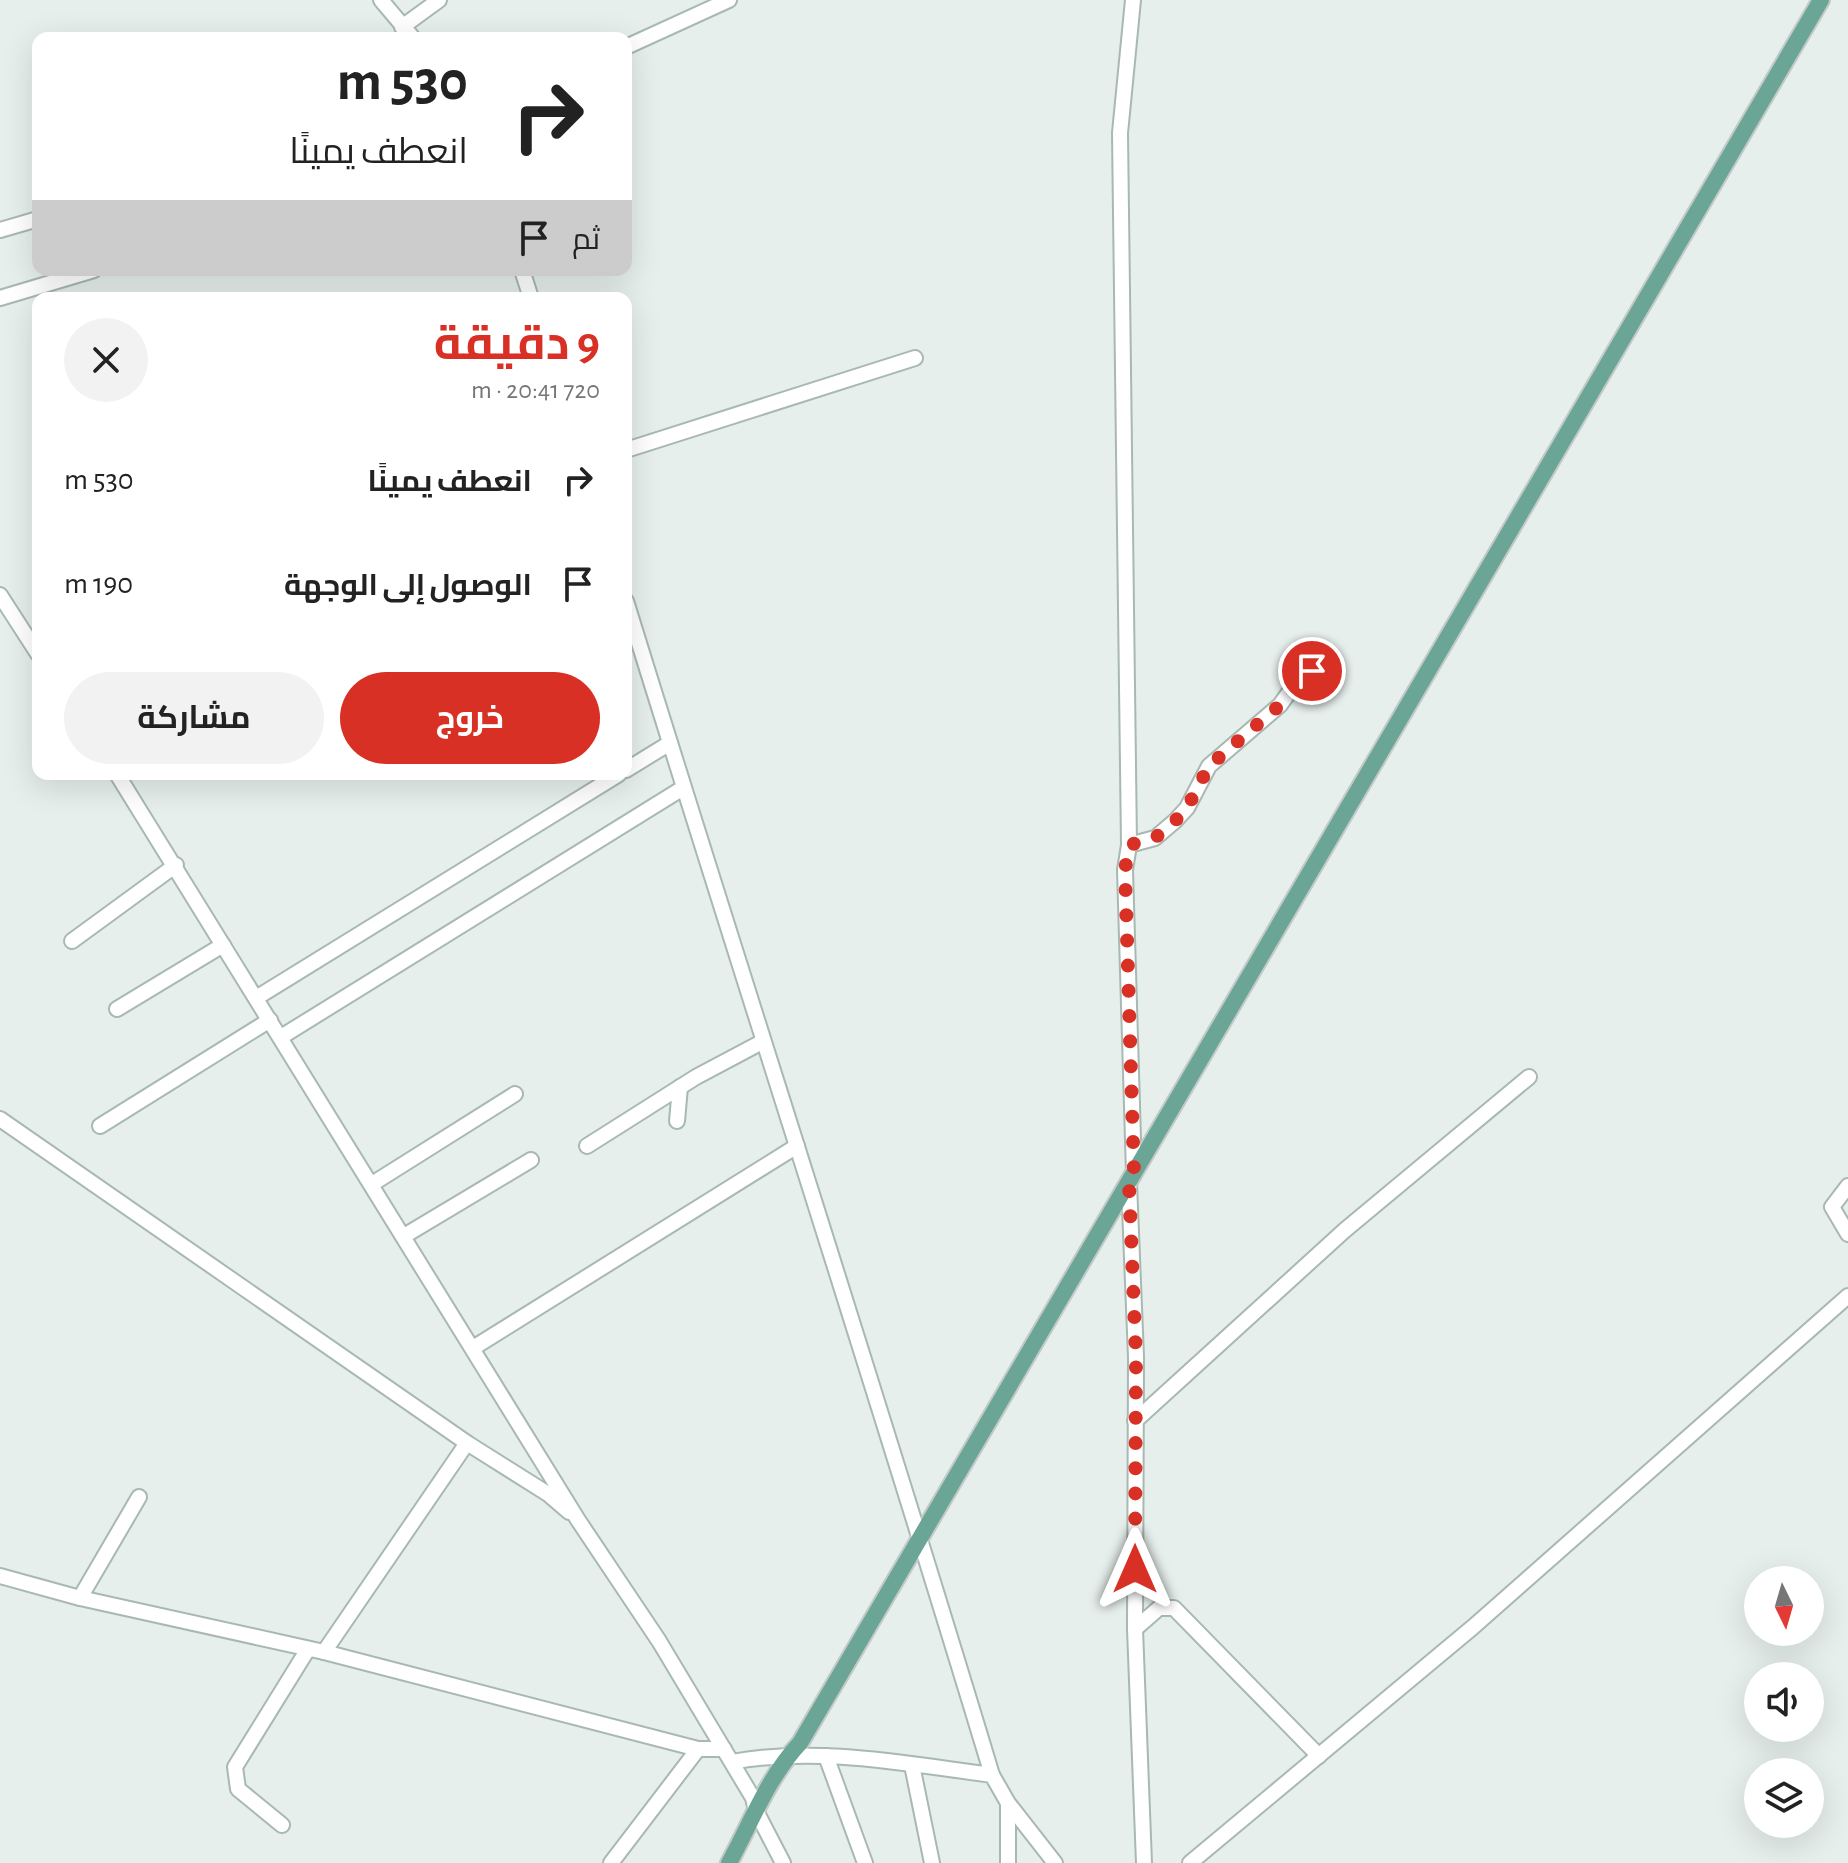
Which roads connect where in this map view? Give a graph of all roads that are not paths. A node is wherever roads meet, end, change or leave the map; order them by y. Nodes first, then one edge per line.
1 (381, 0) edge
2 (439, 0) edge
3 (729, 0) edge
4 (1133, 0) edge
5 (1821, 0) edge
6 (408, 32) edge
7 (632, 44) edge
8 (32, 221) edge
9 (0, 230) edge
10 (74, 276) edge
11 (0, 298) edge
12 (915, 358) dead end
13 (632, 448) edge
14 (0, 595) edge
15 (632, 620) edge
16 (32, 645) edge
17 (1332, 659) dead end
18 (670, 743) junction
19 (632, 766) edge
20 (121, 780) edge
21 (609, 780) edge
22 (683, 788) junction
23 (1129, 845) junction
24 (176, 865) junction
25 (72, 941) dead end
26 (223, 945) junction
27 (256, 998) junction
28 (117, 1009) dead end
29 (270, 1020) junction
30 (281, 1037) junction
31 (762, 1042) junction
32 (1529, 1077) dead end
33 (680, 1087) junction
34 (515, 1094) dead end
35 (0, 1119) edge
36 (677, 1121) dead end
37 (100, 1126) dead end
38 (587, 1146) dead end
39 (797, 1146) junction
40 (531, 1160) dead end
41 (1132, 1178) junction
42 (372, 1184) junction
43 (1848, 1186) edge
44 (1848, 1234) edge
45 (404, 1236) junction
46 (1848, 1296) edge
47 (473, 1348) junction
48 (1135, 1421) junction
49 (467, 1443) junction
50 (139, 1497) dead end
51 (578, 1520) junction
52 (921, 1537) junction
53 (0, 1576) edge
54 (80, 1598) junction
55 (1135, 1629) junction
56 (308, 1649) junction
57 (324, 1652) junction
58 (698, 1749) junction
59 (796, 1751) junction
60 (728, 1756) junction
61 (826, 1756) junction
62 (1319, 1756) junction
63 (912, 1765) junction
64 (992, 1775) junction
65 (1008, 1803) junction
66 (761, 1805) junction
67 (282, 1825) dead end
68 (611, 1863) edge
69 (729, 1863) edge
70 (783, 1863) edge
71 (865, 1863) edge
72 (932, 1863) edge
73 (1008, 1863) edge
74 (1055, 1863) edge
75 (1144, 1863) edge
76 (1190, 1863) edge

1 - 6 street
2 - 6 street
3 - 7 street
4 - 23 street
5 - 41 main road
8 - 9 street
10 - 11 street
12 - 13 street
14 - 16 street
15 - 18 street
17 - 23 street
18 - 19 street
18 - 22 street
20 - 24 street
21 - 27 street
22 - 30 street
22 - 31 street
23 - 41 street
24 - 25 street
24 - 26 street
26 - 27 street
26 - 28 street
27 - 29 street
29 - 30 street
29 - 37 street
30 - 42 street
31 - 33 street
31 - 39 street
32 - 48 street
33 - 36 street
33 - 38 street
34 - 42 street
35 - 49 street
39 - 47 street
39 - 52 street
40 - 45 street
41 - 48 street
41 - 52 main road
42 - 45 street
43 - 44 street
45 - 47 street
46 - 62 street
47 - 51 street
48 - 55 street
49 - 51 street
49 - 57 street
50 - 54 street
51 - 60 street
52 - 59 main road
52 - 64 street
53 - 54 street
54 - 56 street
55 - 62 street
55 - 75 street
56 - 57 street
56 - 67 street
57 - 58 street
58 - 60 street
58 - 68 street
59 - 60 street
59 - 61 street
59 - 66 main road
60 - 66 street
61 - 63 street
61 - 71 street
62 - 76 street
63 - 64 street
63 - 72 street
64 - 65 street
65 - 73 street
65 - 74 street
66 - 69 main road
66 - 70 street

